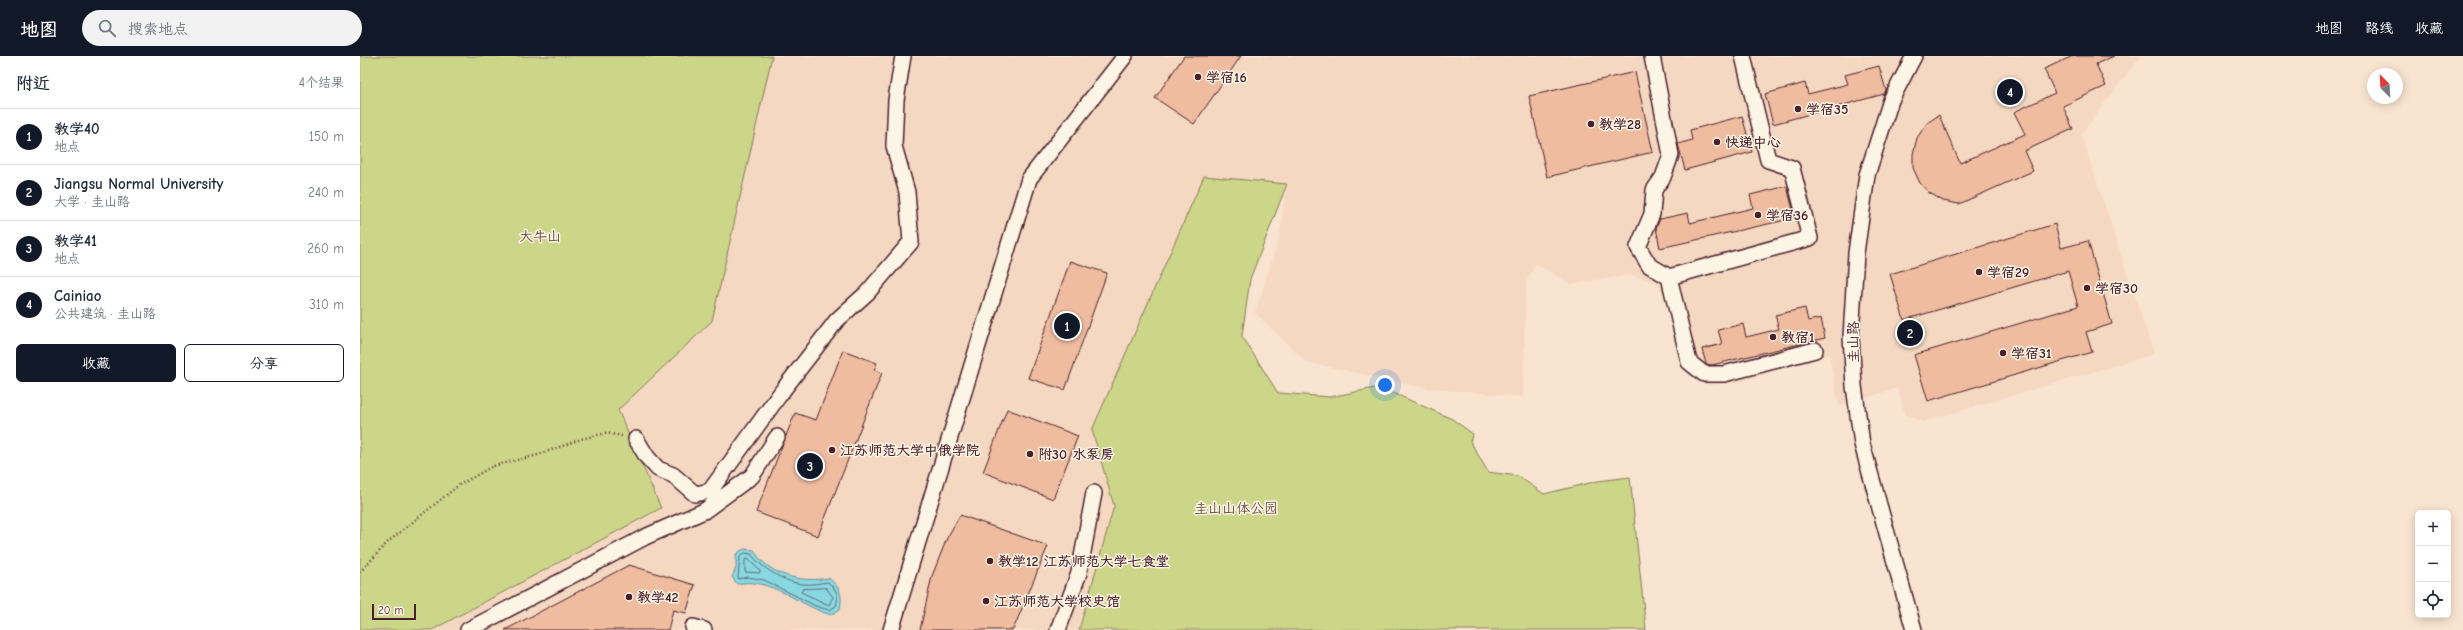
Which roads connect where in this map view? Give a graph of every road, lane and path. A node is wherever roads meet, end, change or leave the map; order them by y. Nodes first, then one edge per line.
1 (904, 56) edge
2 (1125, 56) edge
3 (1652, 56) edge
4 (1743, 56) edge
5 (1914, 56) edge
6 (1668, 277) junction
7 (1815, 350) dead end
8 (777, 437) dead end
9 (636, 440) joint
10 (1094, 494) dead end
11 (360, 572) edge
12 (468, 630) edge
13 (891, 630) edge
14 (1058, 630) edge
15 (1914, 630) edge

1 - 9 street
2 - 13 street
3 - 6 street
4 - 6 street
5 - 15 street, 圭山路
6 - 7 street
8 - 12 street
9 - 11 path
10 - 14 street

